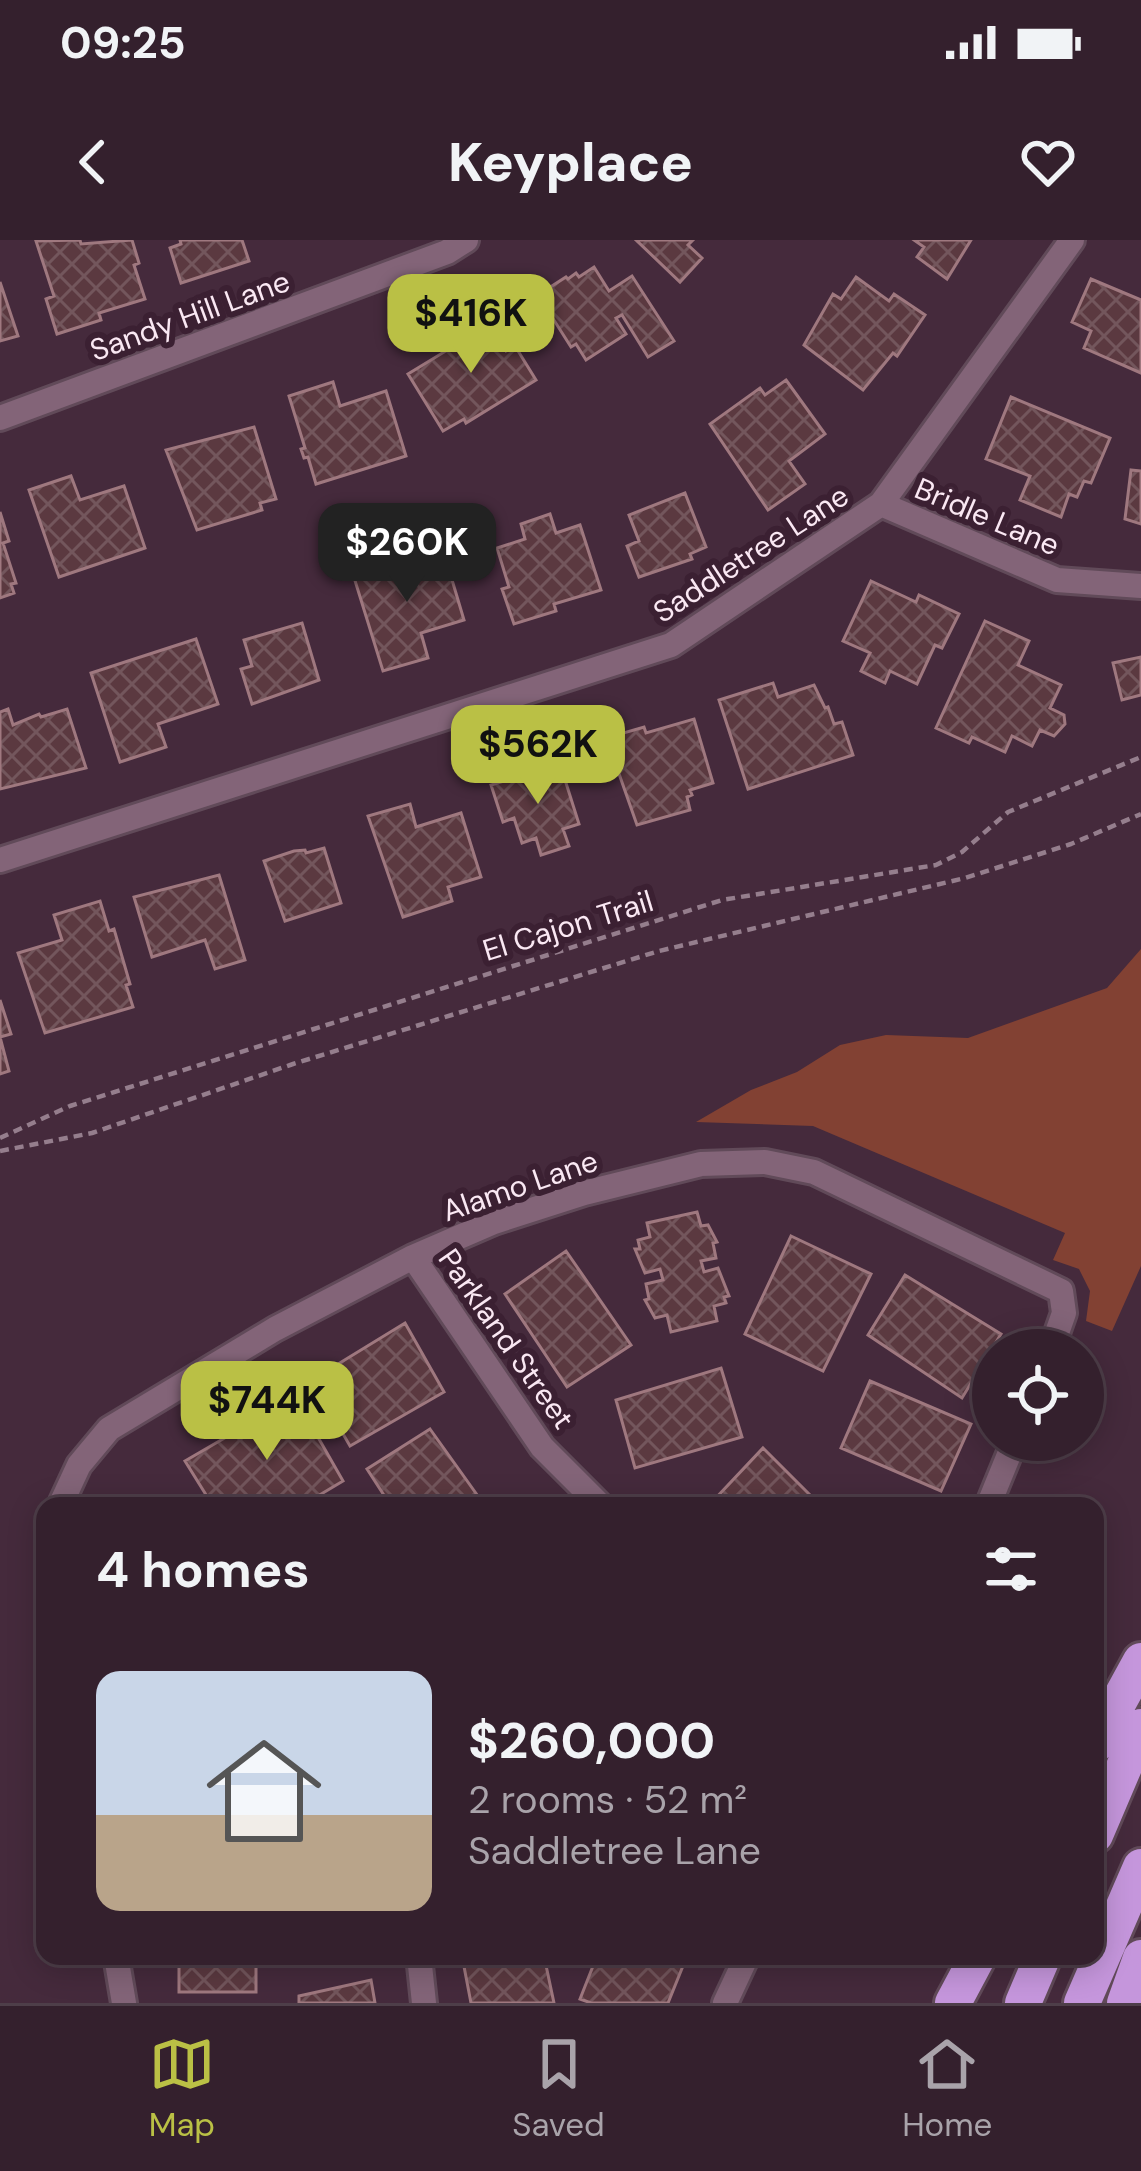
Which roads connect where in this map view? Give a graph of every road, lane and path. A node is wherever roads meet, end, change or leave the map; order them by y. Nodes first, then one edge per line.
1 (466, 240) edge
2 (1072, 240) edge
3 (0, 418) edge
4 (881, 504) junction
5 (1141, 586) edge
6 (1141, 757) edge
7 (1141, 814) edge
8 (0, 860) edge
9 (0, 1138) edge
10 (0, 1151) edge
11 (413, 1257) junction
12 (1058, 1329) edge
13 (1006, 1461) edge
14 (64, 1497) edge
15 (592, 1497) edge
16 (992, 1497) edge
17 (1141, 1661) edge
18 (1141, 1726) edge
19 (1104, 1729) edge
20 (1104, 1814) edge
21 (1141, 1867) edge
22 (1104, 1952) edge
23 (1141, 1958) edge
24 (118, 1965) edge
25 (420, 1965) edge
26 (743, 1965) edge
27 (973, 1965) edge
28 (1039, 1965) edge
29 (1098, 1965) edge
30 (124, 2003) edge
31 (424, 2003) edge
32 (725, 2003) edge
33 (952, 2003) edge
34 (1024, 2003) edge
35 (1082, 2003) edge
36 (1125, 2003) edge

1 - 3 street, Sandy Hill Lane
2 - 4 street, Saddletree Lane
4 - 5 street, Bridle Lane
4 - 8 street, Saddletree Lane
6 - 9 path, El Cajon Trail
7 - 10 path, El Cajon Trail
11 - 12 street, Alamo Lane
11 - 14 street, Alamo Lane
11 - 15 street, Parkland Street
13 - 16 street
17 - 19 highway
18 - 20 highway
21 - 22 highway
23 - 36 highway
24 - 30 street
25 - 31 street
26 - 32 street
27 - 33 highway
28 - 34 highway
29 - 35 highway

